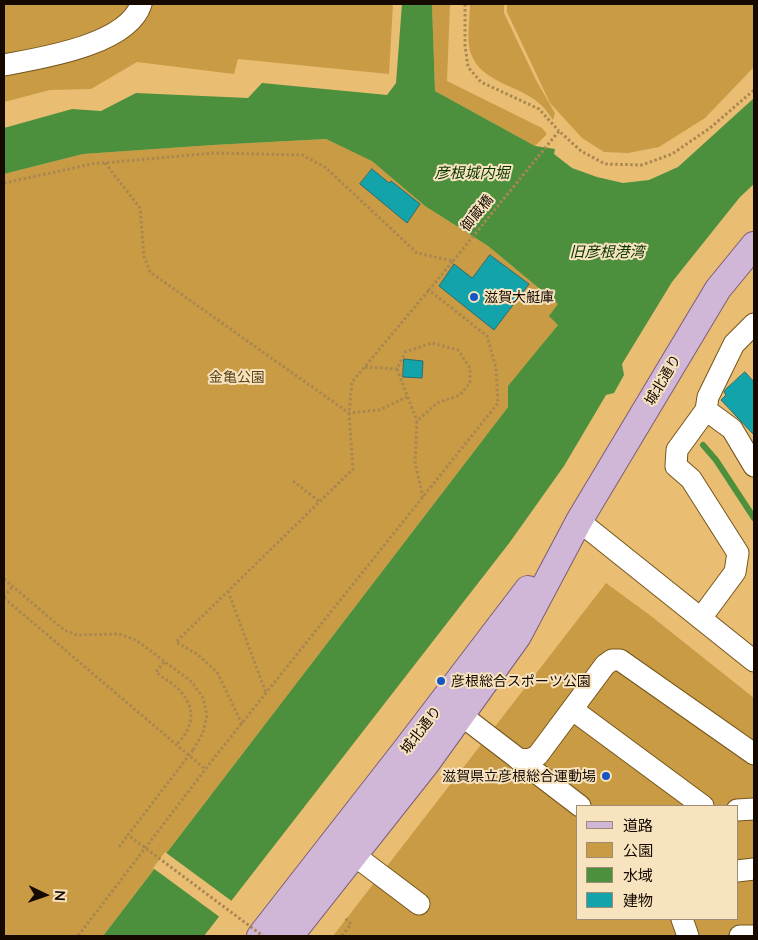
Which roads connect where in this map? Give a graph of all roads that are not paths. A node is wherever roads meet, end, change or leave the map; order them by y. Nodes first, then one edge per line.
1 (141, 4) edge
2 (4, 65) edge
3 (754, 246) edge
4 (754, 324) edge
5 (706, 410) junction
6 (754, 466) edge
7 (579, 520) junction
8 (700, 618) junction
9 (754, 661) edge
10 (573, 710) junction
11 (461, 715) junction
12 (754, 754) edge
13 (518, 759) junction
14 (579, 805) edge
15 (702, 805) edge
16 (754, 809) edge
17 (738, 810) edge
18 (354, 855) junction
19 (754, 870) edge
20 (738, 871) edge
21 (419, 904) dead end
22 (682, 920) edge
23 (262, 936) edge
24 (290, 936) edge
25 (688, 936) edge
26 (740, 936) edge
27 (754, 936) edge

1 - 2 street
3 - 7 main road, 城北通り
4 - 5 street
5 - 6 street
5 - 8 street
7 - 8 street
7 - 11 main road, 城北通り
7 - 23 main road, 城北通り
8 - 9 street
10 - 12 street
10 - 13 street
10 - 15 street
11 - 13 street
11 - 18 main road, 城北通り
13 - 14 street
16 - 17 street
18 - 21 street
18 - 24 main road, 城北通り
19 - 20 street
22 - 25 street
26 - 27 street

